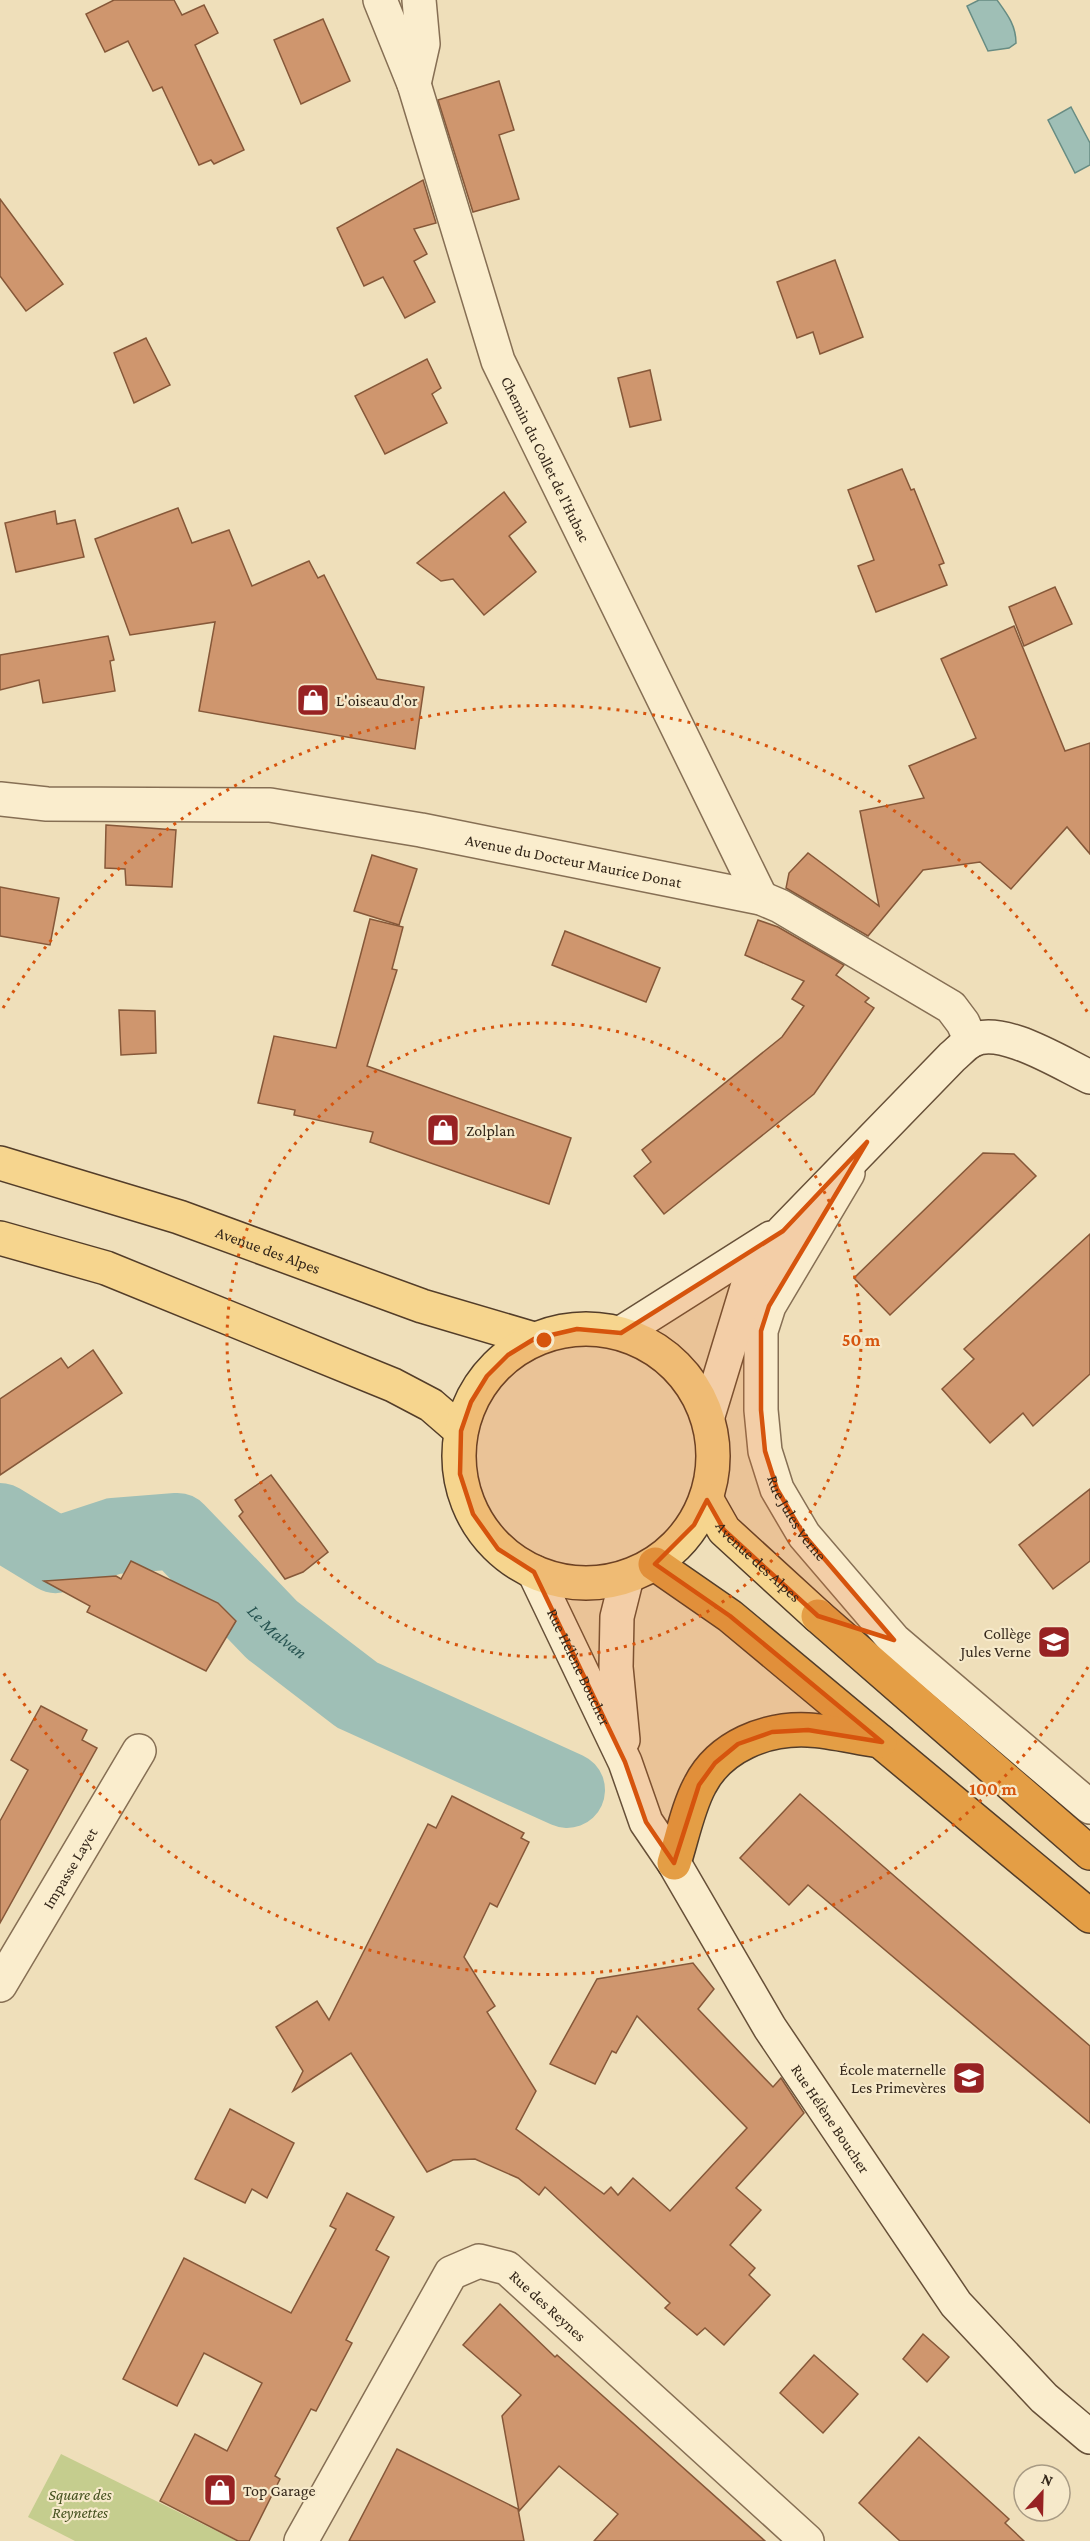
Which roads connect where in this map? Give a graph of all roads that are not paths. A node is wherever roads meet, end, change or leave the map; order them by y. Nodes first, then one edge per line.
1 (380, 0) edge
2 (419, 0) edge
3 (414, 84) junction
4 (0, 799) edge
5 (761, 898) junction
6 (971, 1041) junction
7 (1090, 1077) edge
8 (867, 1142) junction
9 (0, 1163) edge
10 (783, 1231) junction
11 (0, 1239) edge
12 (621, 1333) junction
13 (534, 1340) junction
14 (708, 1416) junction
15 (461, 1431) junction
16 (706, 1500) junction
17 (641, 1570) junction
18 (534, 1572) junction
19 (818, 1616) junction
20 (894, 1640) junction
21 (882, 1742) junction
22 (139, 1751) dead end
23 (625, 1762) junction
24 (1090, 1807) edge
25 (1090, 1853) edge
26 (674, 1863) junction
27 (1090, 1916) edge
28 (0, 1985) edge
29 (1090, 2437) edge
30 (301, 2541) edge
31 (807, 2541) edge

1 - 3 street, Chemin du Collet de l'Hubac
2 - 3 street
3 - 5 street, Chemin du Collet de l'Hubac
4 - 5 street, Avenue du Docteur Maurice Donat
5 - 6 street, Avenue du Docteur Maurice Donat
6 - 7 street
6 - 8 street, Rue Jules Verne
8 - 10 street, Rue Jules Verne
8 - 20 street, Rue Jules Verne
9 - 13 main road, Avenue des Alpes
10 - 12 street, Rue Jules Verne
10 - 14 street, Rue Jules Verne
11 - 15 main road
12 - 13 main road
12 - 14 main road
13 - 15 main road
14 - 16 main road
15 - 18 main road
16 - 17 main road
16 - 19 main road, Avenue des Alpes
17 - 18 main road
17 - 21 highway
17 - 23 street, Rue Hélène Boucher
18 - 23 street, Rue Hélène Boucher
19 - 20 street
19 - 25 highway
20 - 24 street, Rue Jules Verne
21 - 26 highway
21 - 27 highway
22 - 28 street, Impasse Layet
23 - 26 street, Rue Hélène Boucher
26 - 29 street, Rue Hélène Boucher
30 - 31 street, Rue des Reynes

